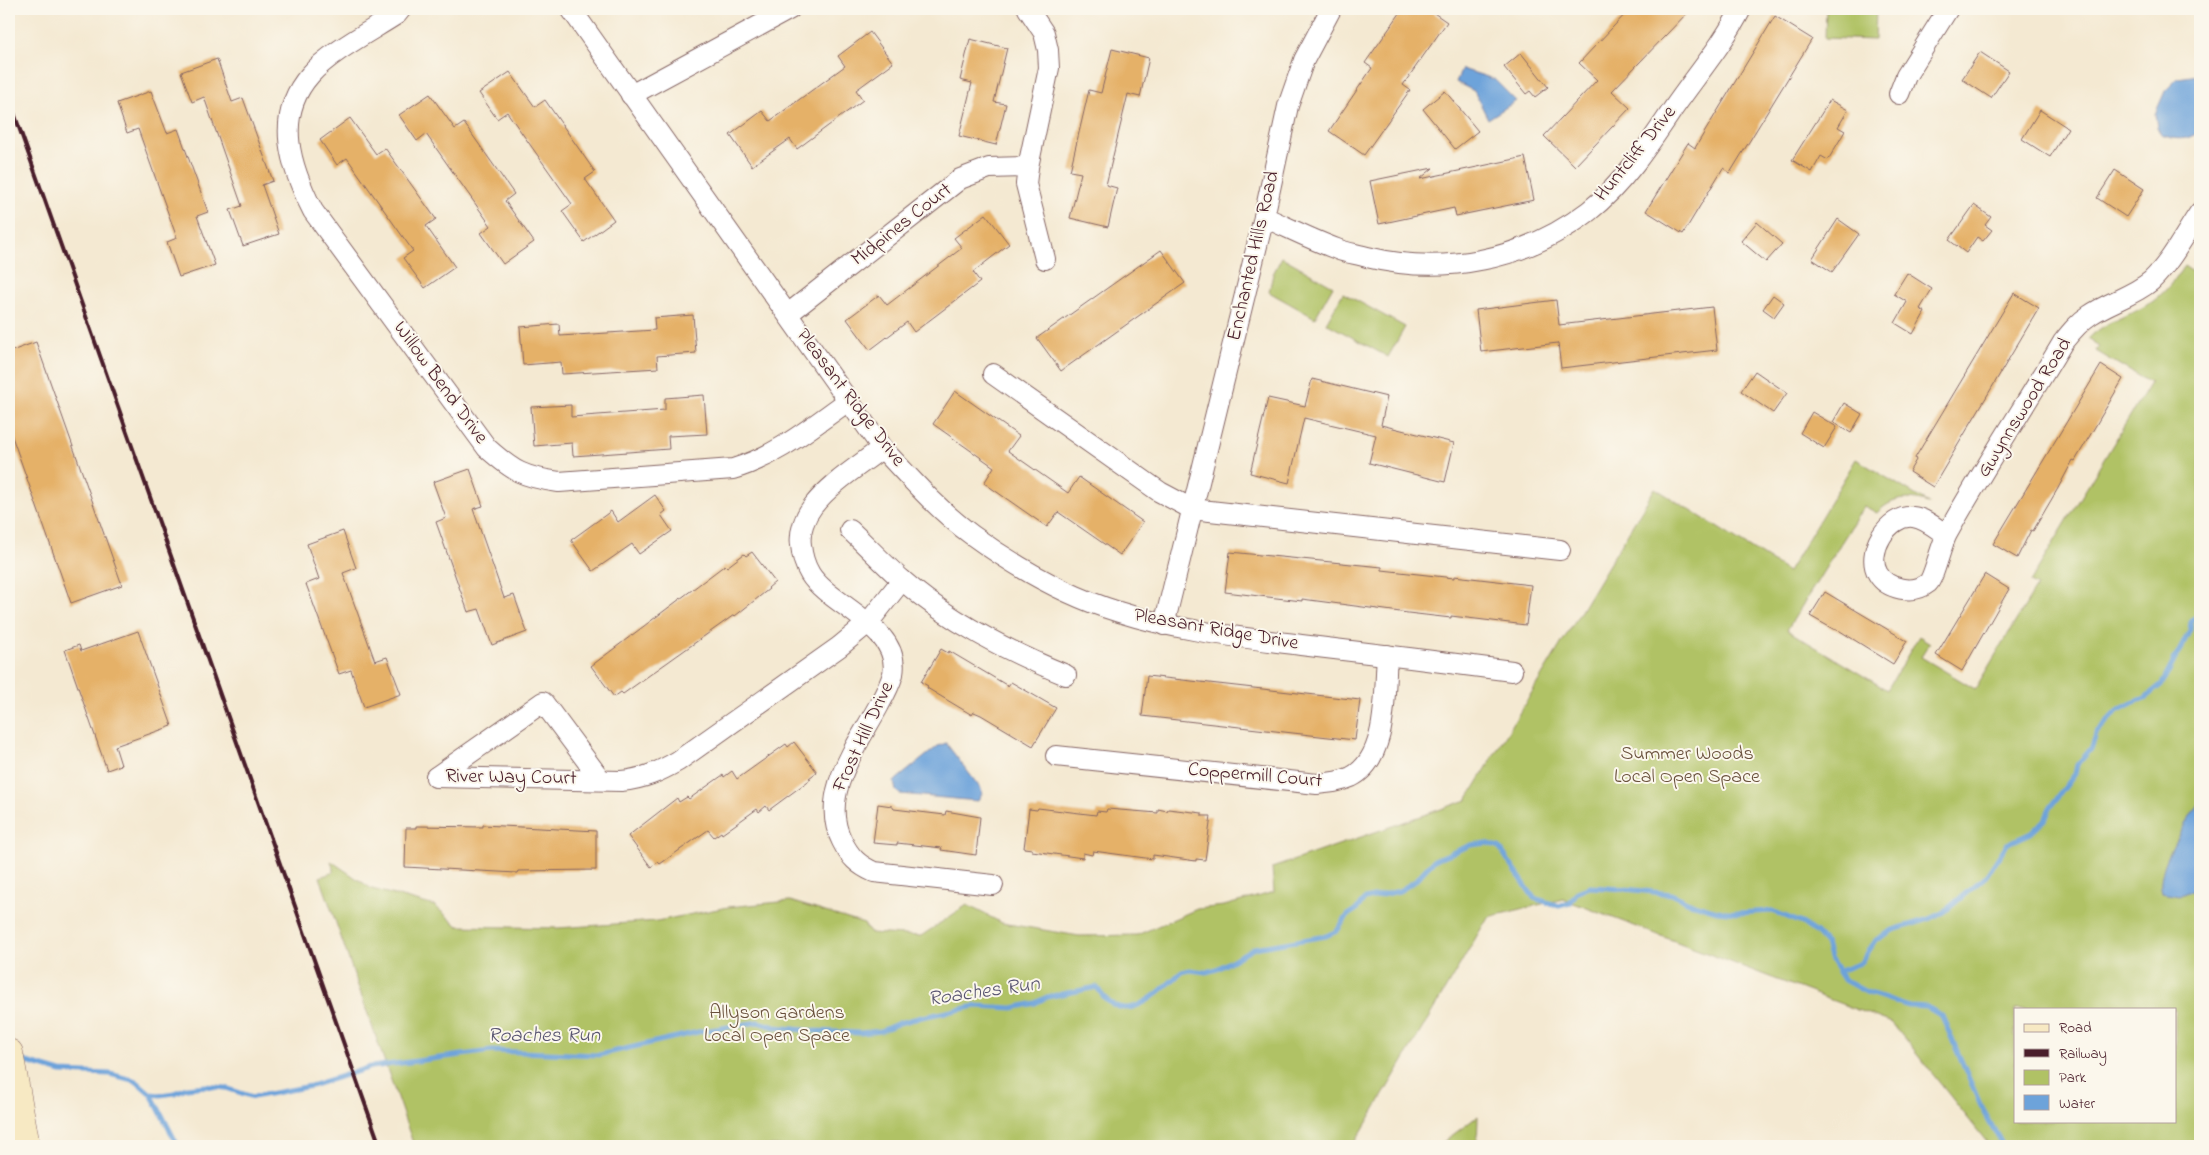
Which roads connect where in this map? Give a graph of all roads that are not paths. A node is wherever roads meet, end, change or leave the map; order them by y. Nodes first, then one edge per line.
1 (401, 9) edge
2 (571, 9) edge
3 (790, 9) edge
4 (1028, 9) edge
5 (1331, 9) edge
6 (1741, 9) edge
7 (1948, 9) edge
8 (1899, 94) dead end
9 (631, 95) junction
10 (1028, 167) junction
11 (2200, 212) edge
12 (1264, 217) junction
13 (1045, 259) dead end
14 (788, 314) junction
15 (993, 374) dead end
16 (848, 401) junction
17 (882, 448) junction
18 (1192, 509) junction
19 (850, 530) dead end
20 (1946, 535) dead end
21 (1560, 550) dead end
22 (902, 580) junction
23 (868, 623) junction
24 (1164, 625) junction
25 (1387, 655) junction
26 (1512, 671) dead end
27 (1066, 676) dead end
28 (1056, 756) dead end
29 (601, 780) junction
30 (993, 885) dead end
31 (9, 1053) edge
32 (26, 1146) edge

1 - 16 street, Willow Bend Drive
2 - 9 street, Pleasant Ridge Drive
3 - 9 street
4 - 10 street
5 - 12 street, Enchanted Hills Road
6 - 12 street, Huntcliff Drive
7 - 8 street
9 - 14 street, Pleasant Ridge Drive
10 - 13 street
10 - 14 street, Midpines Court
11 - 20 street, Gwynnswood Road
12 - 18 street, Enchanted Hills Road
14 - 16 street, Pleasant Ridge Drive
15 - 18 street
16 - 17 street, Pleasant Ridge Drive
17 - 23 street, Frost Hill Drive
17 - 24 street, Pleasant Ridge Drive
18 - 21 street
18 - 24 street, Enchanted Hills Road
19 - 22 street
22 - 23 street, River Way Court
22 - 27 street
23 - 29 street, River Way Court
23 - 30 street, Frost Hill Drive
24 - 25 street, Pleasant Ridge Drive
25 - 26 street, Pleasant Ridge Drive
25 - 28 street, Coppermill Court
29 - 29 street, River Way Court
31 - 32 main road

